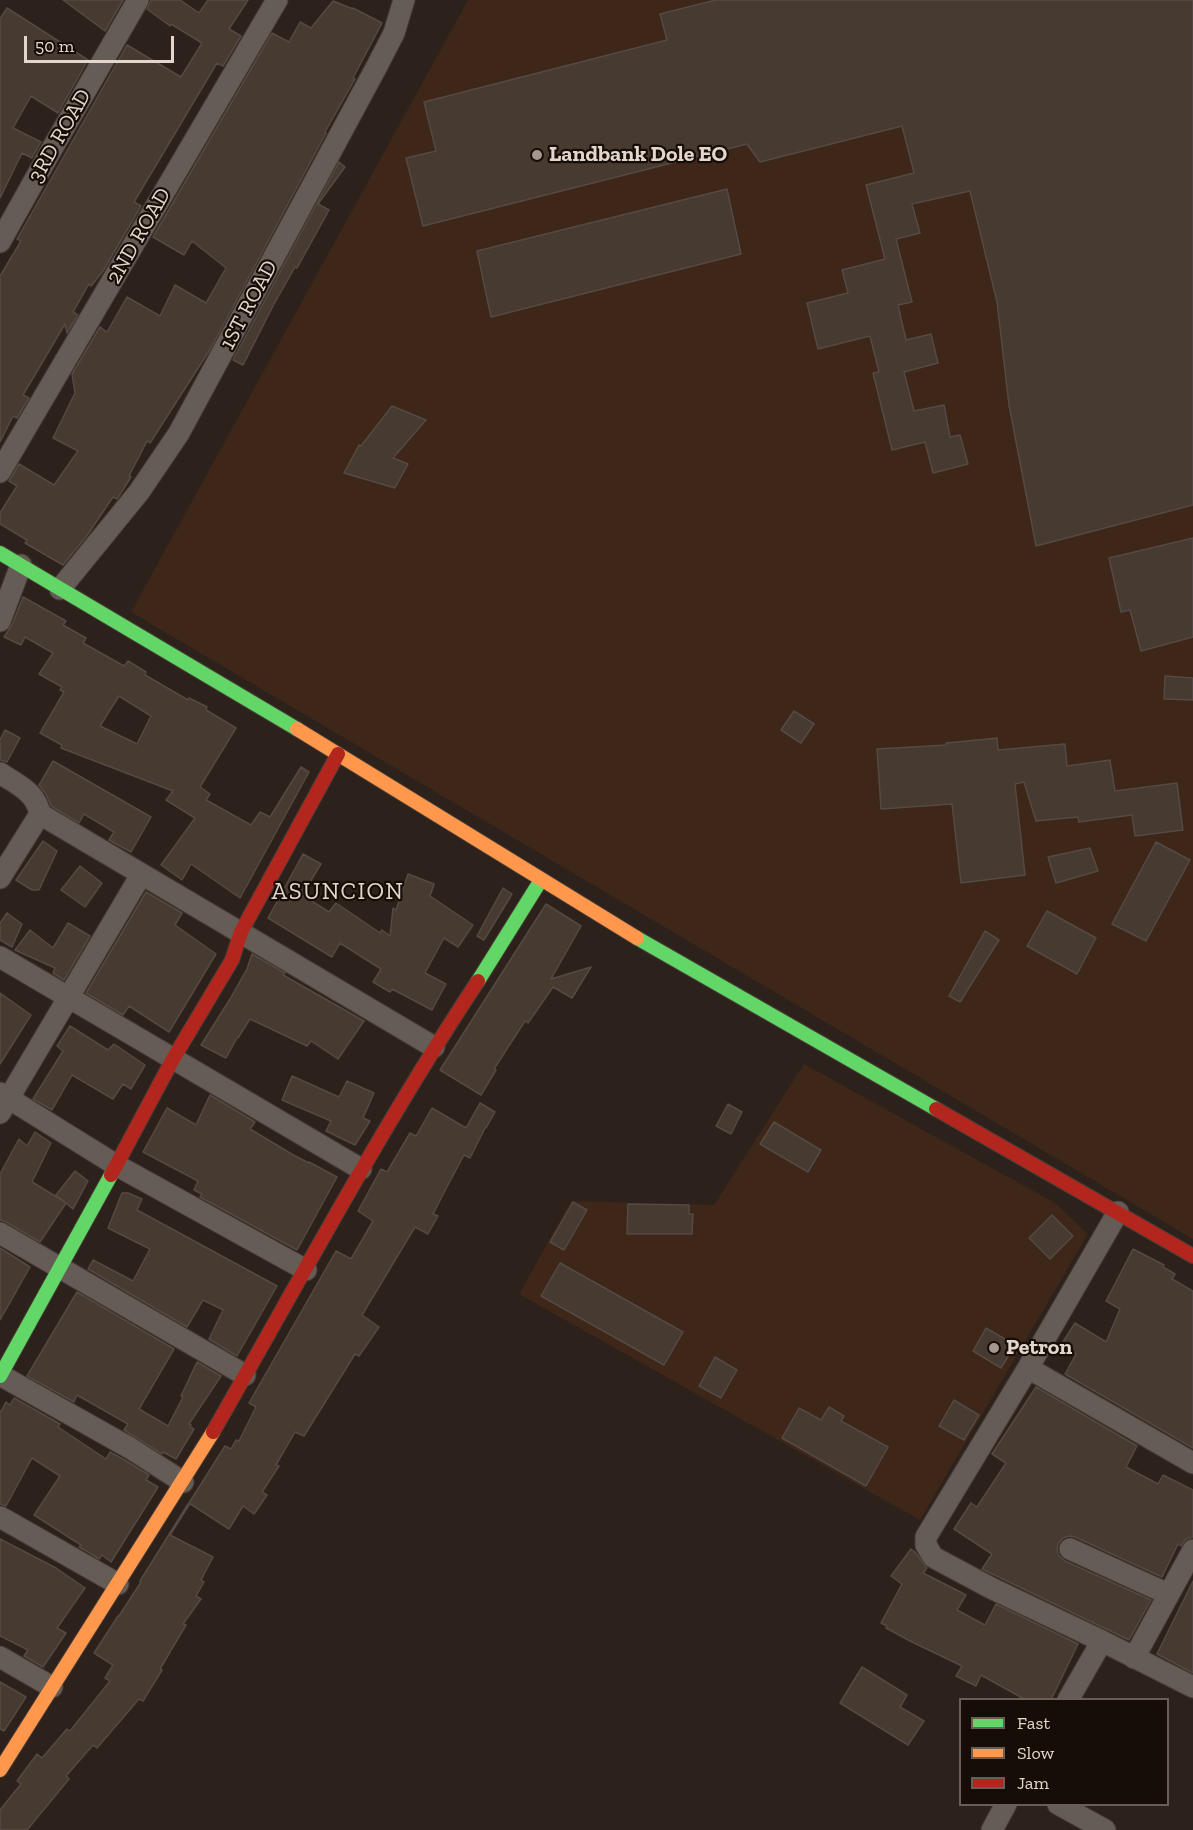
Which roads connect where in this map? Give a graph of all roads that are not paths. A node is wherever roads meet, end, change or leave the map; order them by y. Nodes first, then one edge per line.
1 (138, 0) edge
2 (277, 0) edge
3 (404, 0) edge
4 (0, 242) edge
5 (0, 472) edge
6 (0, 553) edge
7 (21, 565) junction
8 (60, 590) junction
9 (0, 621) edge
10 (338, 754) junction
11 (0, 773) edge
12 (40, 814) junction
13 (141, 875) junction
14 (0, 878) edge
15 (541, 880) junction
16 (241, 932) junction
17 (0, 957) edge
18 (69, 997) junction
19 (434, 1047) junction
20 (173, 1059) junction
21 (3, 1102) edge
22 (116, 1165) junction
23 (361, 1169) junction
24 (1118, 1212) junction
25 (0, 1233) edge
26 (1193, 1256) edge
27 (61, 1267) junction
28 (306, 1270) junction
29 (1028, 1368) junction
30 (245, 1375) junction
31 (0, 1376) edge
32 (1193, 1463) edge
33 (183, 1482) junction
34 (0, 1518) edge
35 (1070, 1548) dead end
36 (1193, 1550) edge
37 (118, 1584) junction
38 (1168, 1594) junction
39 (1102, 1641) junction
40 (0, 1657) edge
41 (1134, 1658) junction
42 (52, 1687) junction
43 (1193, 1687) edge
44 (1069, 1698) edge
45 (0, 1770) edge
46 (1005, 1806) edge
47 (1062, 1806) edge
48 (992, 1830) edge
49 (1105, 1830) edge

1 - 4 street, 3RD ROAD
2 - 5 street, 2ND ROAD
3 - 8 street, 1ST ROAD
6 - 7 street
7 - 8 street
7 - 9 street
8 - 10 street
10 - 15 street
10 - 16 street
11 - 12 street
12 - 13 street
12 - 14 street
13 - 16 street
13 - 18 street
15 - 19 street
15 - 24 street
16 - 19 street
16 - 20 street
17 - 18 street
18 - 20 street
18 - 21 street
19 - 23 street
20 - 22 street
20 - 23 street
21 - 22 street
22 - 27 street
22 - 28 street
23 - 28 street
24 - 26 street
24 - 29 street
25 - 27 street
27 - 30 street
27 - 31 street
28 - 30 street
29 - 32 street
29 - 39 street
30 - 33 street
31 - 33 street
33 - 37 street
34 - 37 street
35 - 38 street
36 - 38 street
37 - 42 street
38 - 41 street
39 - 41 street
39 - 44 street
40 - 42 street
41 - 43 street
42 - 45 street
46 - 48 street
47 - 49 street

